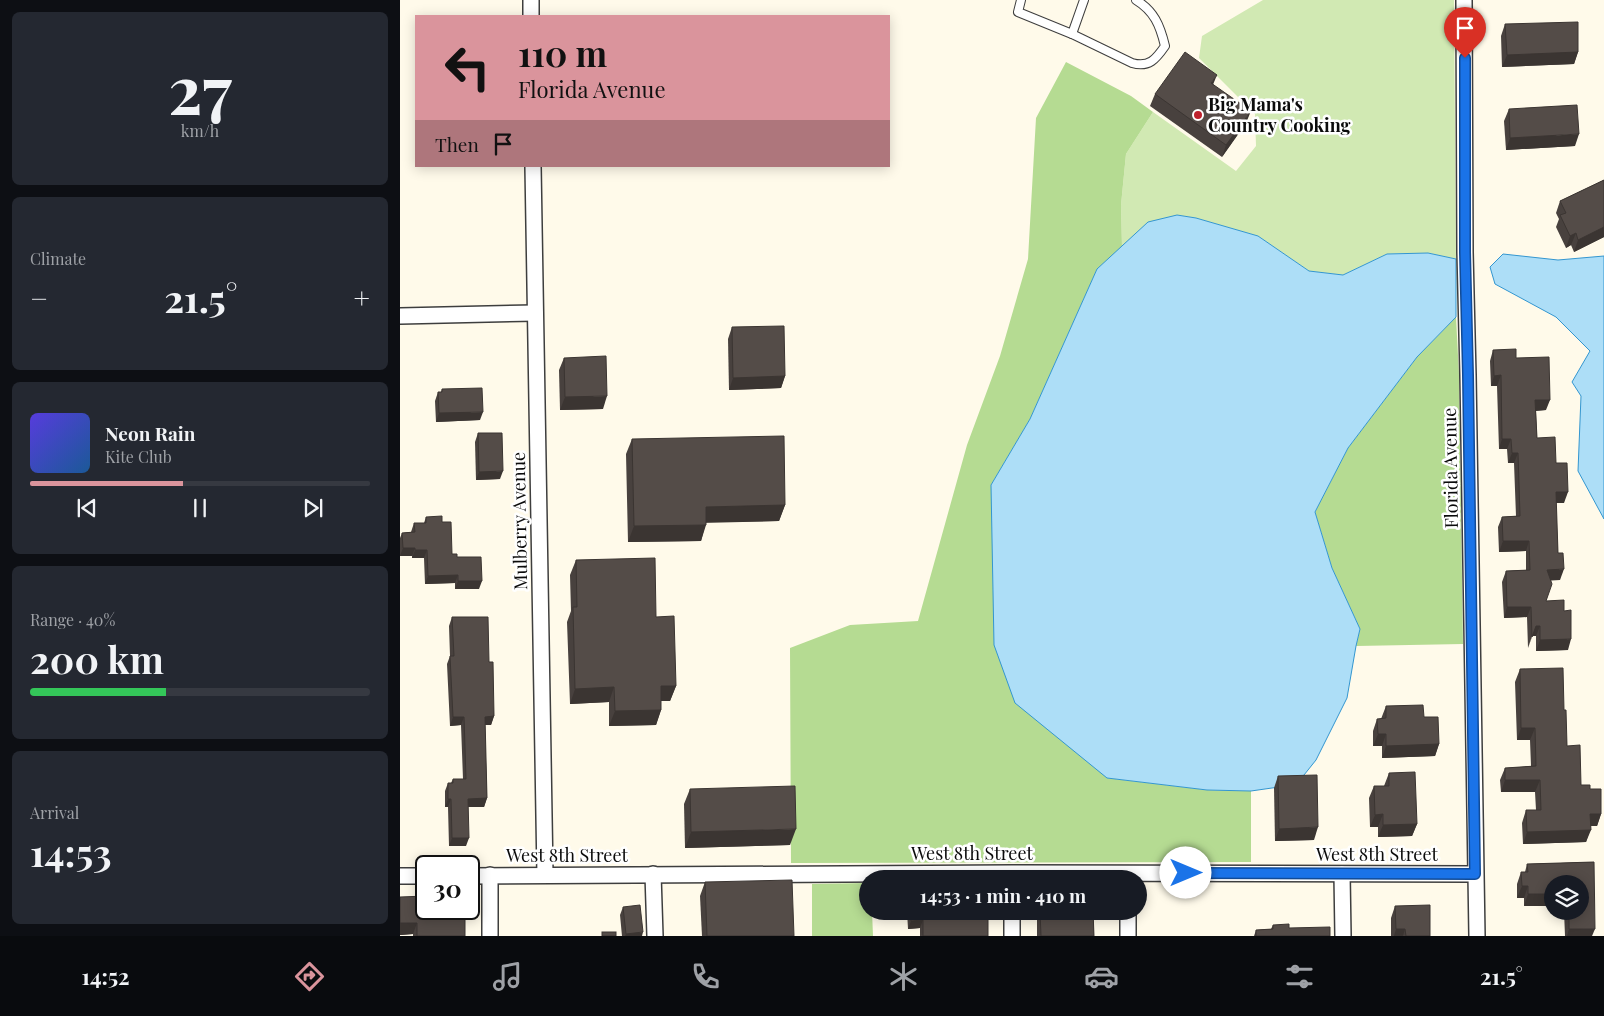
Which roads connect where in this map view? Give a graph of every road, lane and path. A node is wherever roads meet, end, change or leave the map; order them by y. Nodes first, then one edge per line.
1 (531, 0) edge
2 (1021, 0) edge
3 (1084, 0) edge
4 (1136, 0) edge
5 (1464, 0) edge
6 (531, 15) edge
7 (1072, 34) junction
8 (533, 167) edge
9 (535, 313) junction
10 (400, 316) edge
11 (653, 874) junction
12 (1342, 874) junction
13 (1475, 874) junction
14 (480, 875) edge
15 (490, 875) junction
16 (545, 875) junction
17 (859, 875) edge
18 (400, 876) edge
19 (415, 876) edge
20 (1147, 876) edge
21 (1012, 920) edge
22 (1128, 920) edge
23 (490, 936) edge
24 (654, 936) edge
25 (1012, 936) edge
26 (1128, 936) edge
27 (1343, 936) edge
28 (1477, 936) edge

1 - 6 street
2 - 7 lane
3 - 7 lane
4 - 7 lane
5 - 13 street, Florida Avenue
8 - 9 street, Mulberry Avenue
9 - 10 street
9 - 16 street, Mulberry Avenue
11 - 16 street, West 8th Street
11 - 17 street, West 8th Street
11 - 24 street
12 - 13 street, West 8th Street
12 - 20 street, West 8th Street
12 - 27 street
13 - 28 street, Florida Avenue
14 - 15 street, West 8th Street
15 - 16 street, West 8th Street
15 - 23 street
18 - 19 street
21 - 25 street
22 - 26 street

